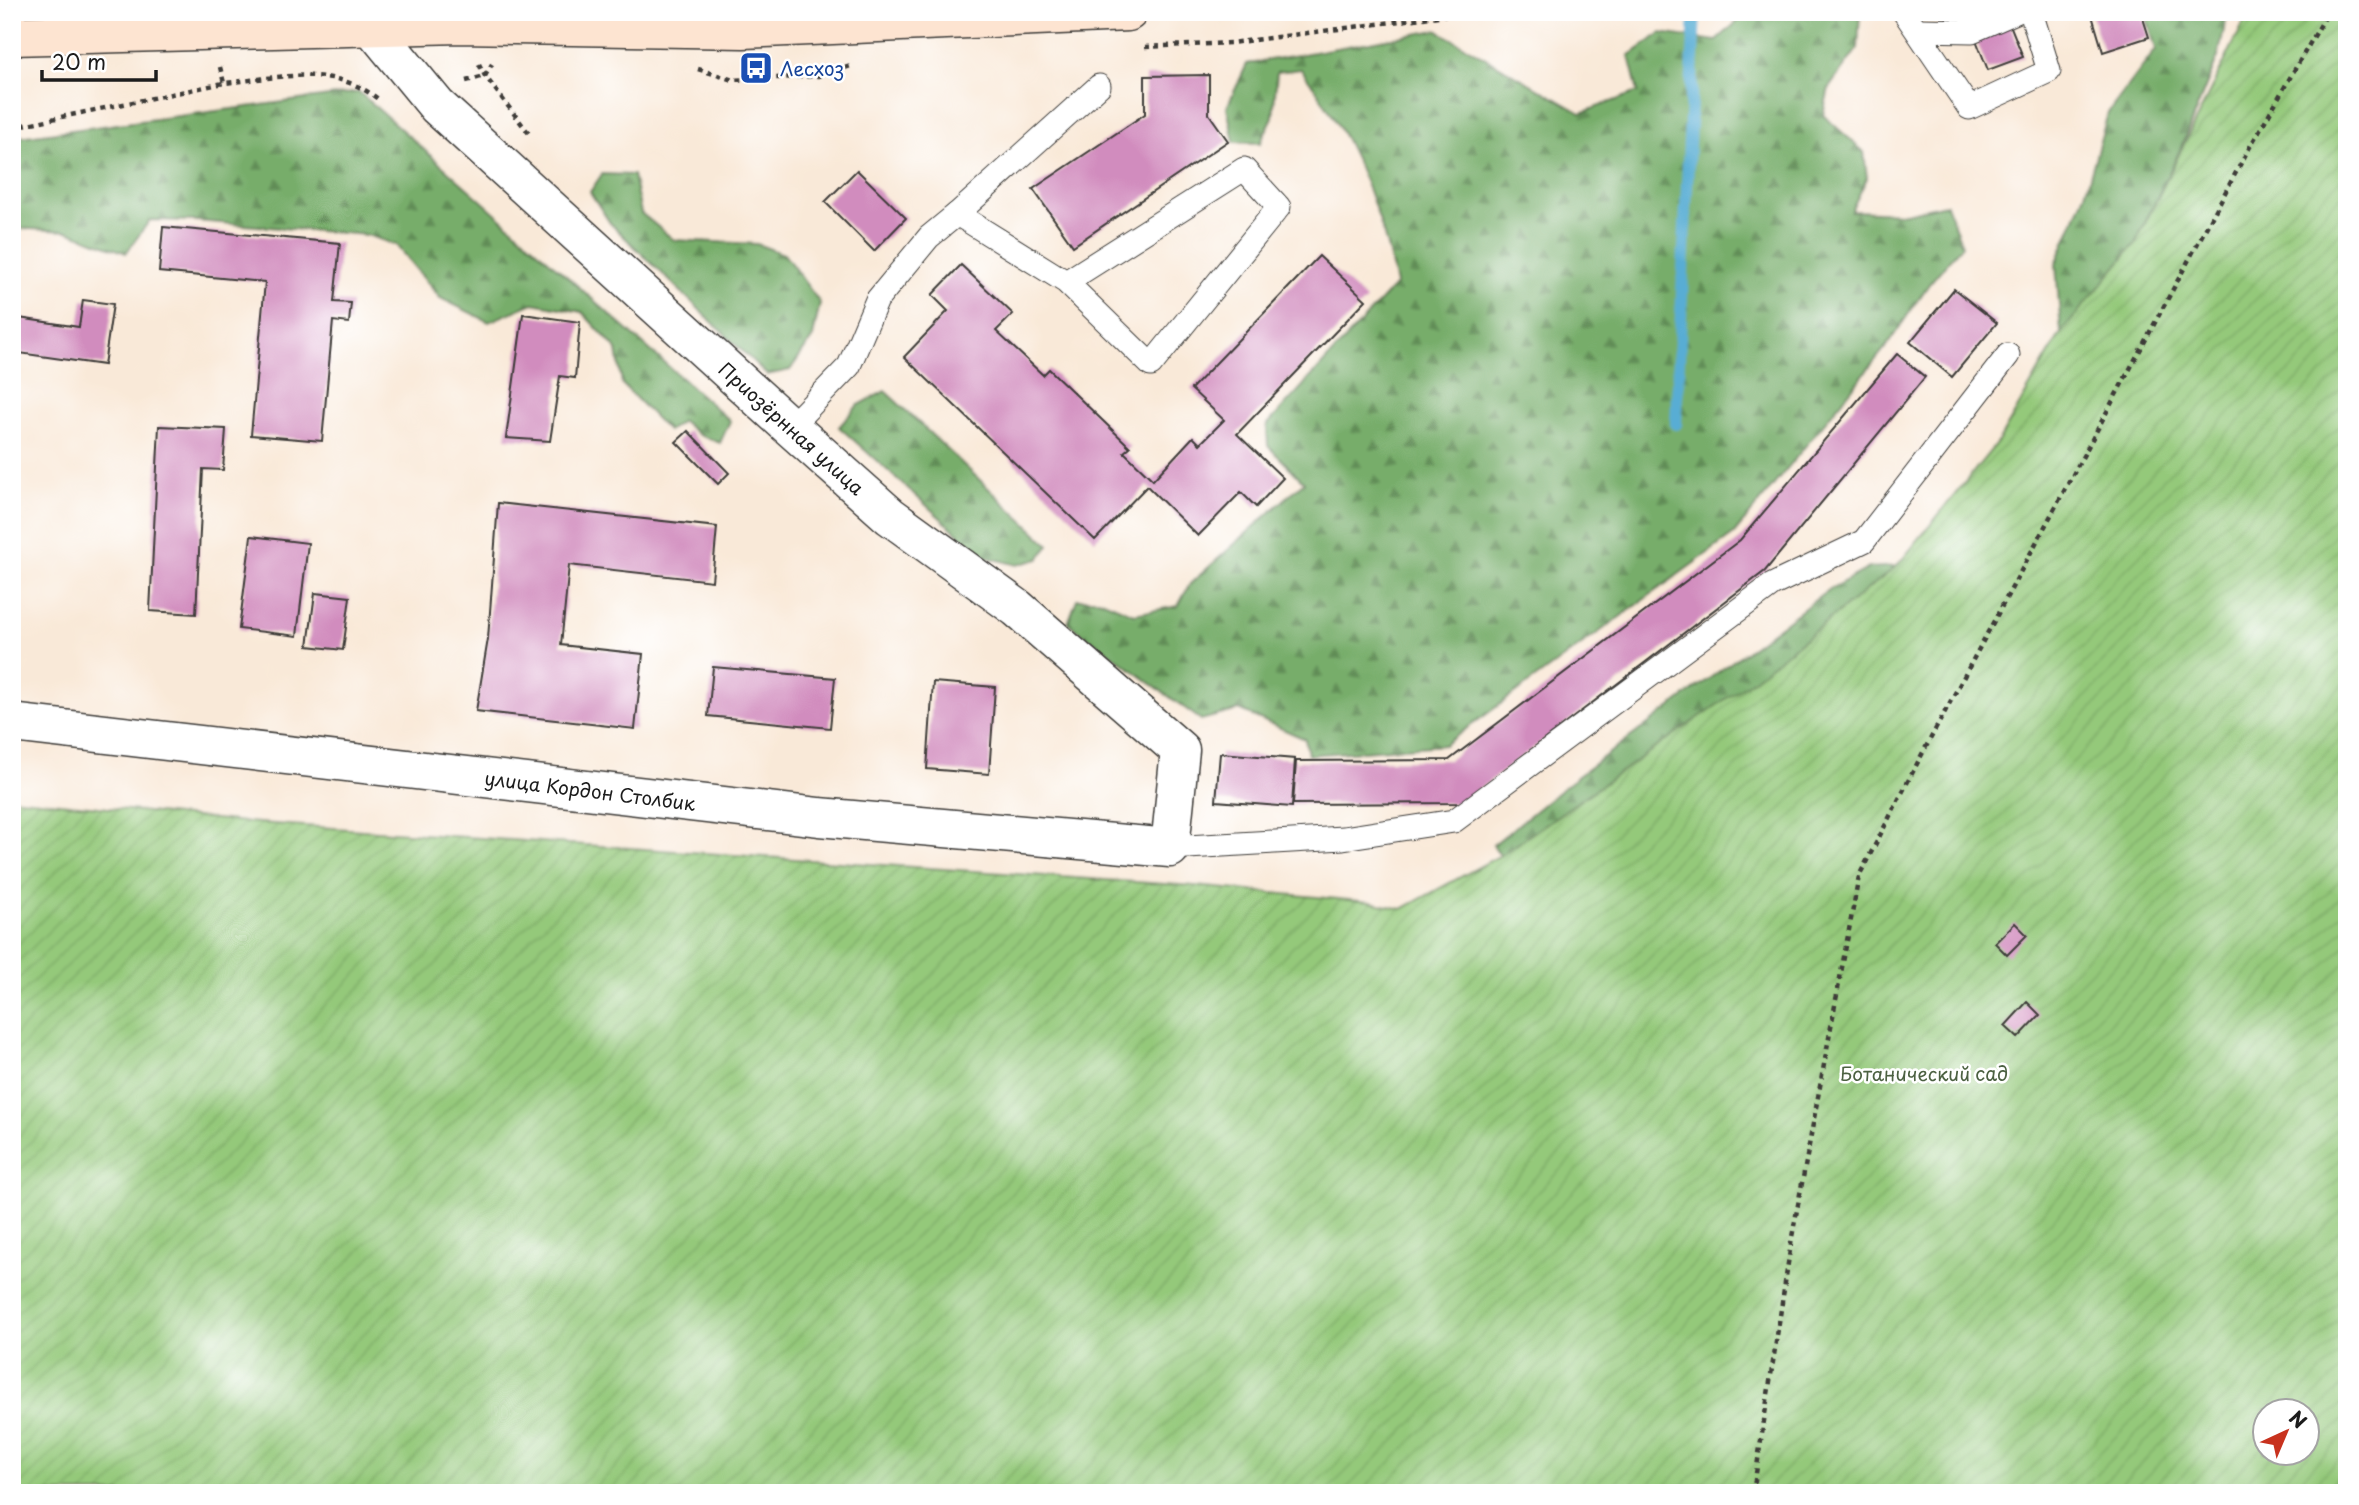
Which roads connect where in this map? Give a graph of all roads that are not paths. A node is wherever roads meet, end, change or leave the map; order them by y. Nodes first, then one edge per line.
1 (1128, 12) edge
2 (2016, 12) edge
3 (2031, 12) edge
4 (364, 20) edge
5 (1911, 21) edge
6 (12, 36) edge
7 (1099, 86) dead end
8 (957, 214) junction
9 (1066, 282) junction
10 (2008, 355) dead end
11 (790, 427) junction
12 (12, 723) edge
13 (1170, 848) junction

1 - 4 main road
2 - 5 lane
3 - 5 lane
4 - 6 main road
4 - 11 street, Приозёрнная улица
7 - 8 lane
8 - 9 lane
8 - 11 lane
9 - 9 lane
10 - 13 lane
11 - 13 street, Приозёрнная улица
12 - 13 street, улица Кордон Столбик

